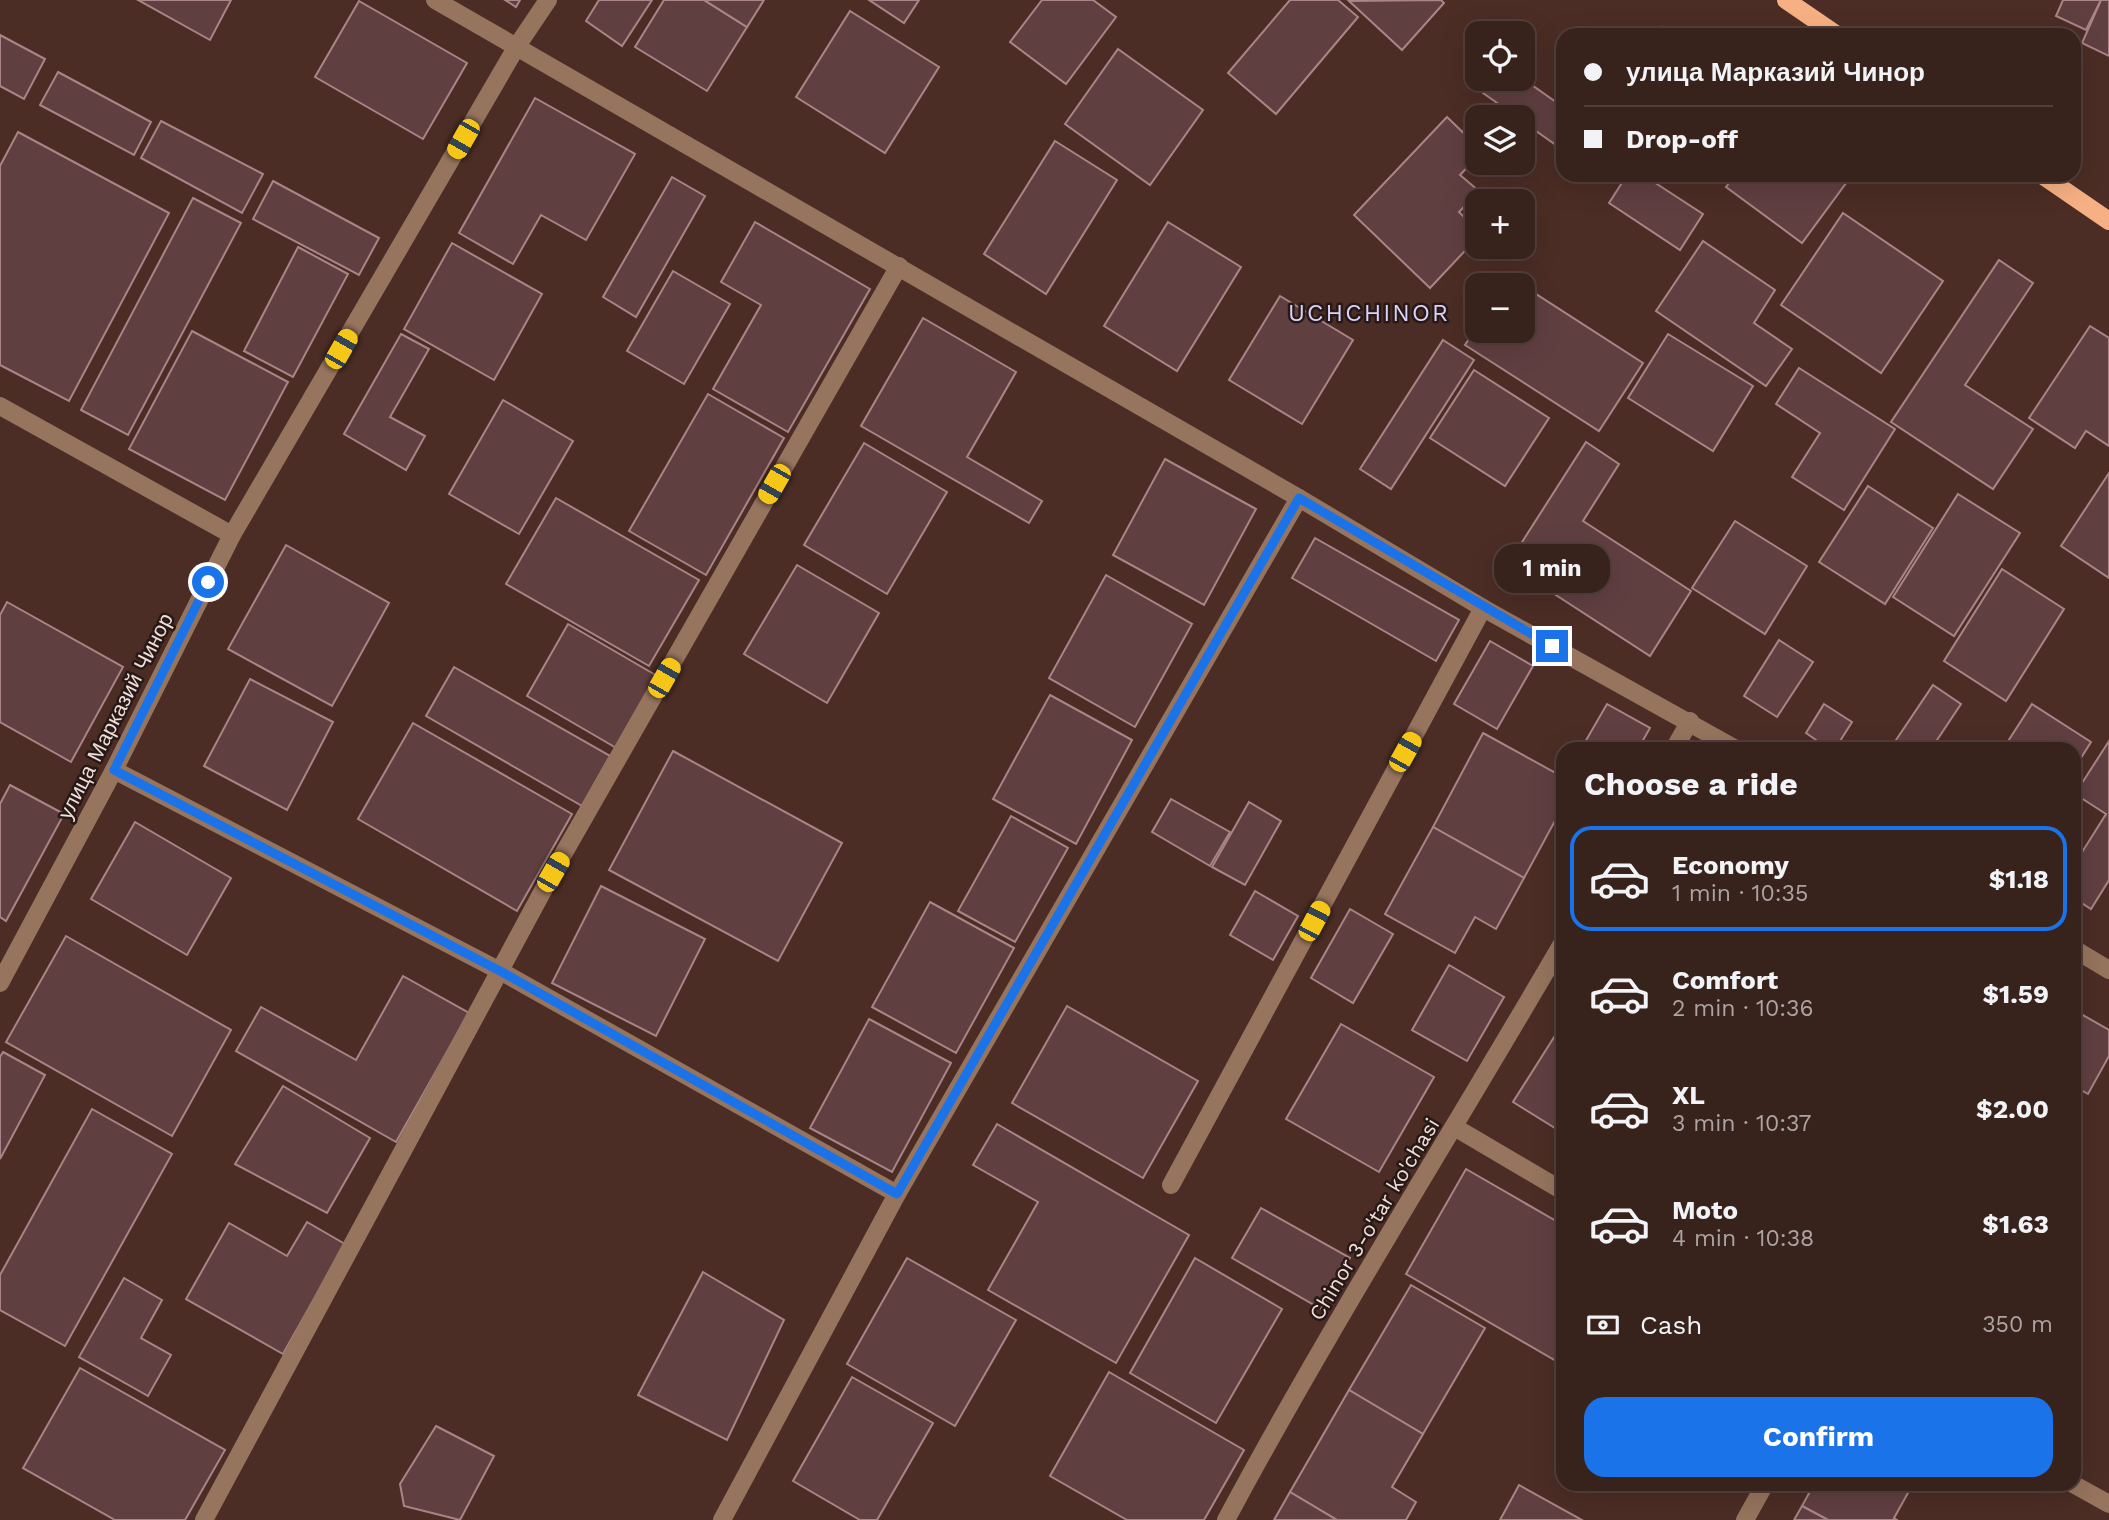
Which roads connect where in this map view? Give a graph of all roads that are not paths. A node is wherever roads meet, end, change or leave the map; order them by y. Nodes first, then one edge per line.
1 (435, 0) edge
2 (548, 0) edge
3 (1786, 0) edge
4 (1827, 28) edge
5 (517, 46) junction
6 (2052, 182) edge
7 (2109, 221) edge
8 (899, 266) junction
9 (0, 406) edge
10 (1299, 498) junction
11 (232, 536) junction
12 (1483, 608) junction
13 (1690, 722) junction
14 (1678, 742) edge
15 (1724, 742) edge
16 (114, 770) junction
17 (2081, 953) edge
18 (1556, 954) edge
19 (2109, 970) edge
20 (502, 972) junction
21 (0, 983) edge
22 (1456, 1128) junction
23 (1171, 1185) dead end
24 (1556, 1187) edge
25 (897, 1194) junction
26 (2081, 1488) edge
27 (1761, 1491) edge
28 (2109, 1504) edge
29 (204, 1520) edge
30 (722, 1520) edge
31 (1226, 1520) edge
32 (1745, 1520) edge

1 - 5 street
2 - 5 street, улица Марказий Чинор
3 - 4 main road
5 - 8 street
5 - 11 street, улица Марказий Чинор
6 - 7 main road
8 - 10 street
8 - 20 street
9 - 11 street
10 - 12 street
10 - 25 street
11 - 16 street, улица Марказий Чинор
12 - 13 street
12 - 23 street
13 - 14 street
13 - 15 street
16 - 20 street
16 - 21 street, улица Марказий Чинор
17 - 19 street
18 - 22 street, Chinor 3-o'tar ko'chasi
20 - 25 street
20 - 29 street
22 - 24 street
22 - 31 street, Chinor 3-o'tar ko'chasi
25 - 30 street
26 - 28 street
27 - 32 street

